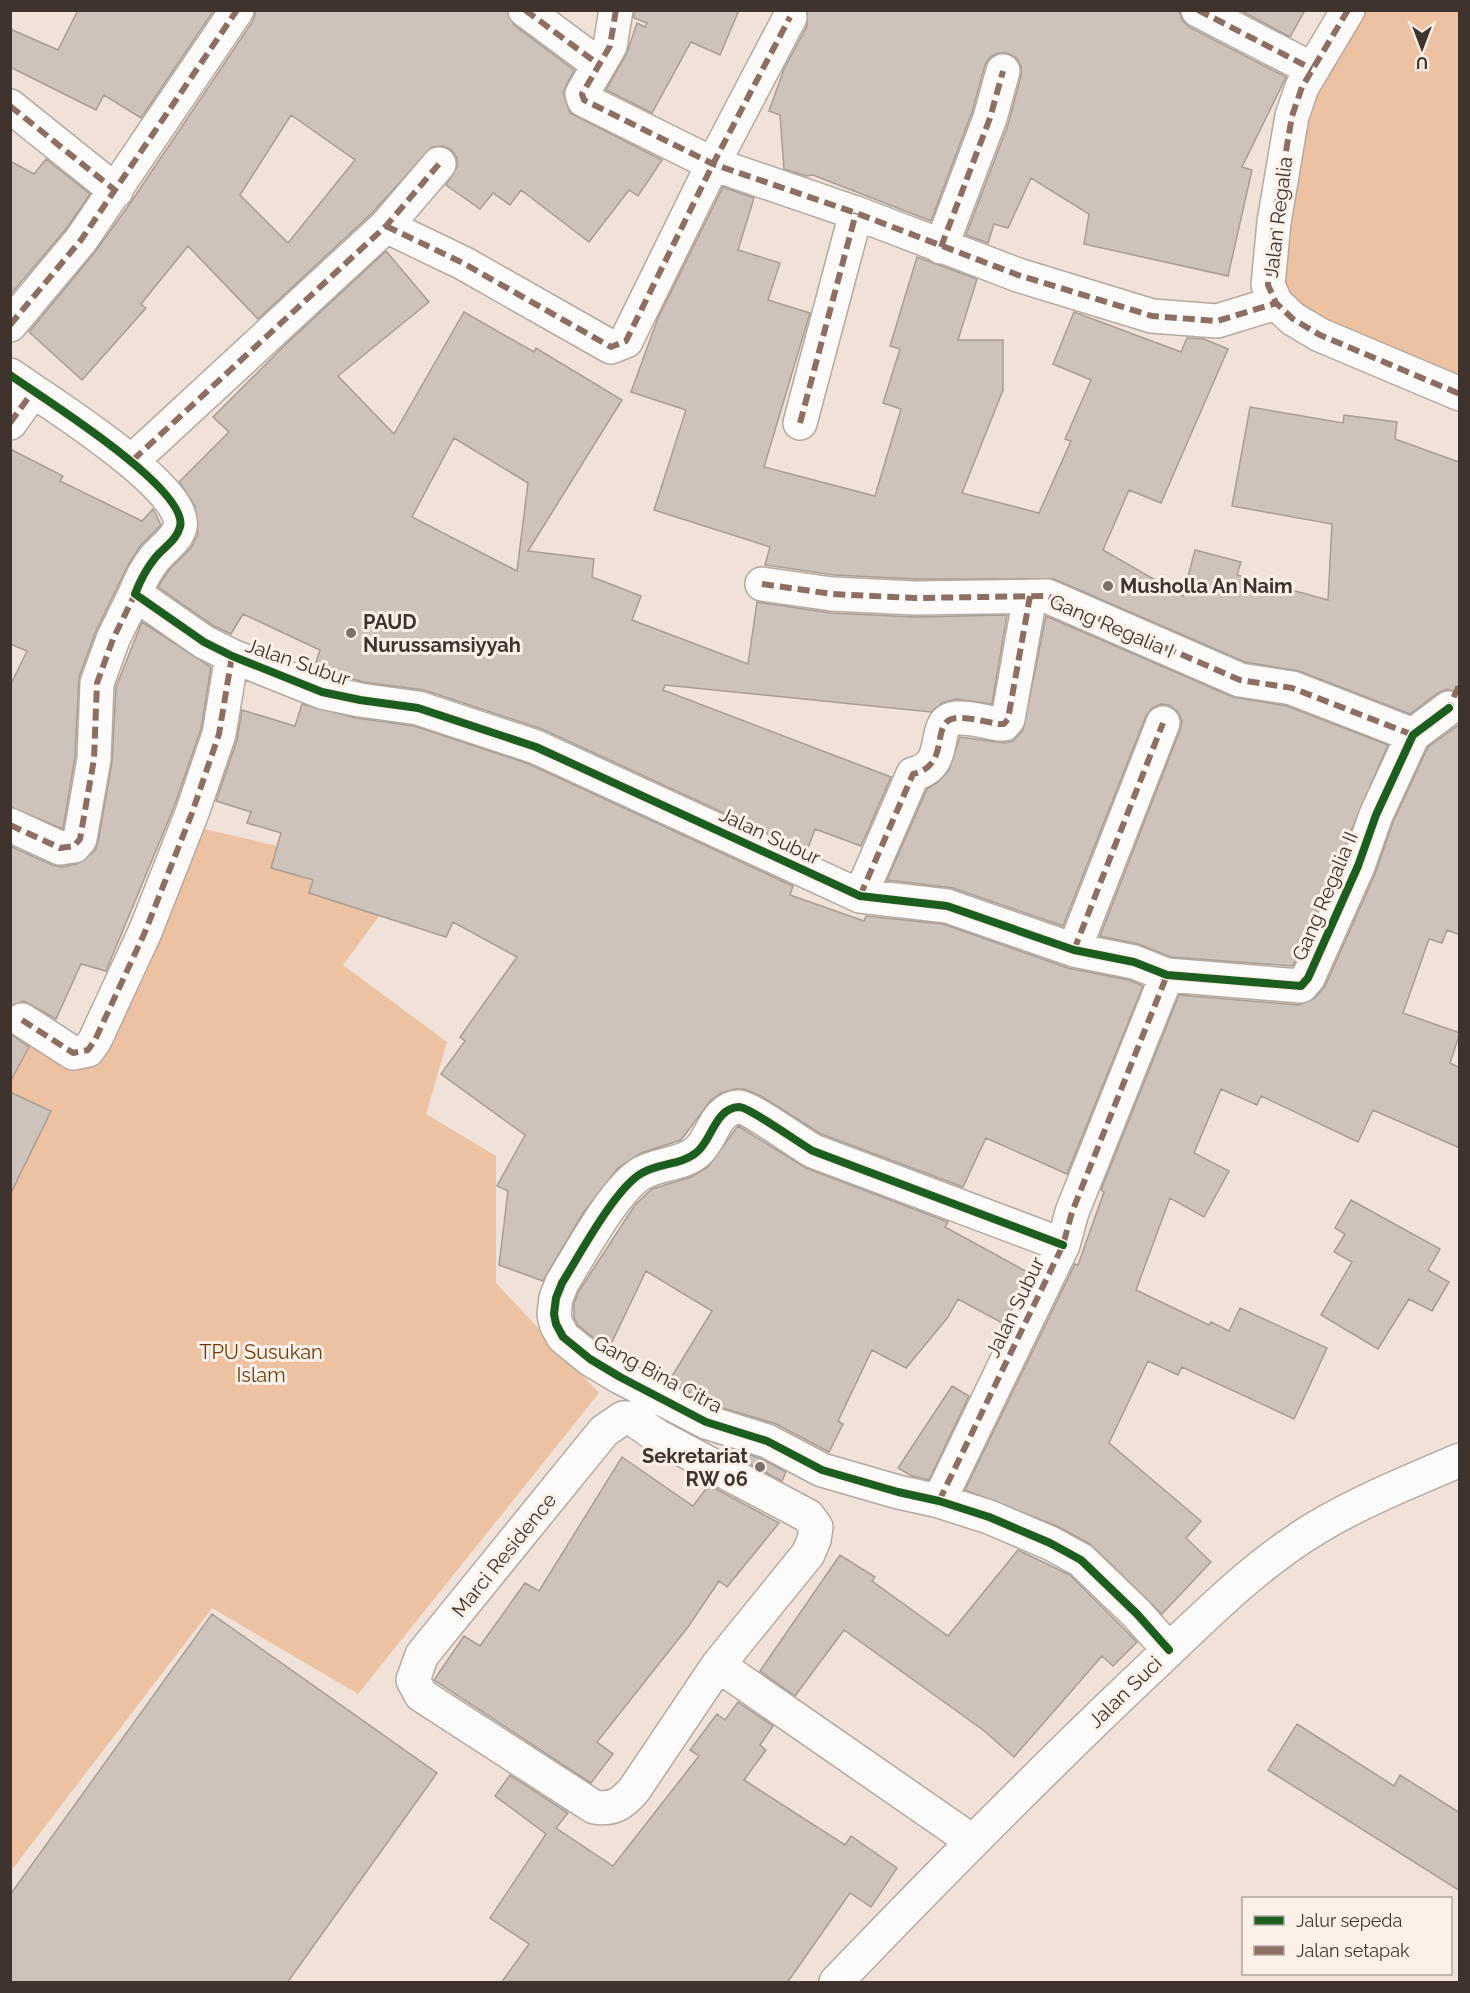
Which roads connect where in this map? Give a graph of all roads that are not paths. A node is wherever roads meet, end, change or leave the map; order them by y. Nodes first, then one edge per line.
1 (237, 10) edge
2 (525, 10) edge
3 (616, 10) edge
4 (1198, 10) edge
5 (1348, 10) edge
6 (790, 17) dead end
7 (598, 64) junction
8 (1312, 69) junction
9 (1003, 71) dead end
10 (10, 106) edge
11 (440, 164) dead end
12 (713, 164) junction
13 (116, 191) junction
14 (856, 213) junction
15 (386, 226) junction
16 (941, 247) junction
17 (1276, 303) junction
18 (10, 325) edge
19 (22, 383) edge
20 (1460, 394) edge
21 (10, 423) edge
22 (800, 423) dead end
23 (133, 460) junction
24 (762, 584) dead end
25 (135, 594) junction
26 (1030, 596) junction
27 (232, 656) junction
28 (1456, 704) edge
29 (1163, 723) dead end
30 (1413, 735) junction
31 (10, 825) edge
32 (860, 896) junction
33 (1074, 950) junction
34 (1167, 975) junction
35 (22, 1020) dead end
36 (1063, 1245) junction
37 (744, 1434) junction
38 (1460, 1460) edge
39 (726, 1472) junction
40 (939, 1501) junction
41 (1169, 1650) junction
42 (718, 1665) junction
43 (972, 1841) junction
44 (836, 1983) edge

1 - 13 street
2 - 7 street
3 - 7 street
4 - 8 street
5 - 8 street, Jalan Regalia
6 - 12 street
7 - 12 street
8 - 17 street, Jalan Regalia
9 - 16 street
10 - 13 street
11 - 15 street
12 - 14 street
12 - 15 street
13 - 18 street
14 - 16 street
14 - 22 street
15 - 23 street
16 - 17 street
17 - 20 street, Jalan Regalia
19 - 21 street
19 - 23 street
23 - 25 street
24 - 26 street, Gang Regalia I
25 - 27 street, Jalan Subur
25 - 31 street
26 - 30 street, Gang Regalia I
26 - 32 street
27 - 32 street, Jalan Subur
27 - 35 street
28 - 30 street, Gang Regalia II
29 - 33 street
30 - 34 street, Gang Regalia II
32 - 33 street, Jalan Subur
33 - 34 street, Jalan Subur
34 - 36 street, Jalan Subur
36 - 37 street, Gang Bina Citra
36 - 40 street, Jalan Subur
37 - 39 street
37 - 40 street, Gang Bina Citra
38 - 41 street, Jalan Suci
39 - 42 street, Marci Residence
39 - 42 street, Marci Residence
40 - 41 street, Gang Bina Citra
41 - 43 street, Jalan Suci
42 - 43 street
43 - 44 street, Jalan Suci

